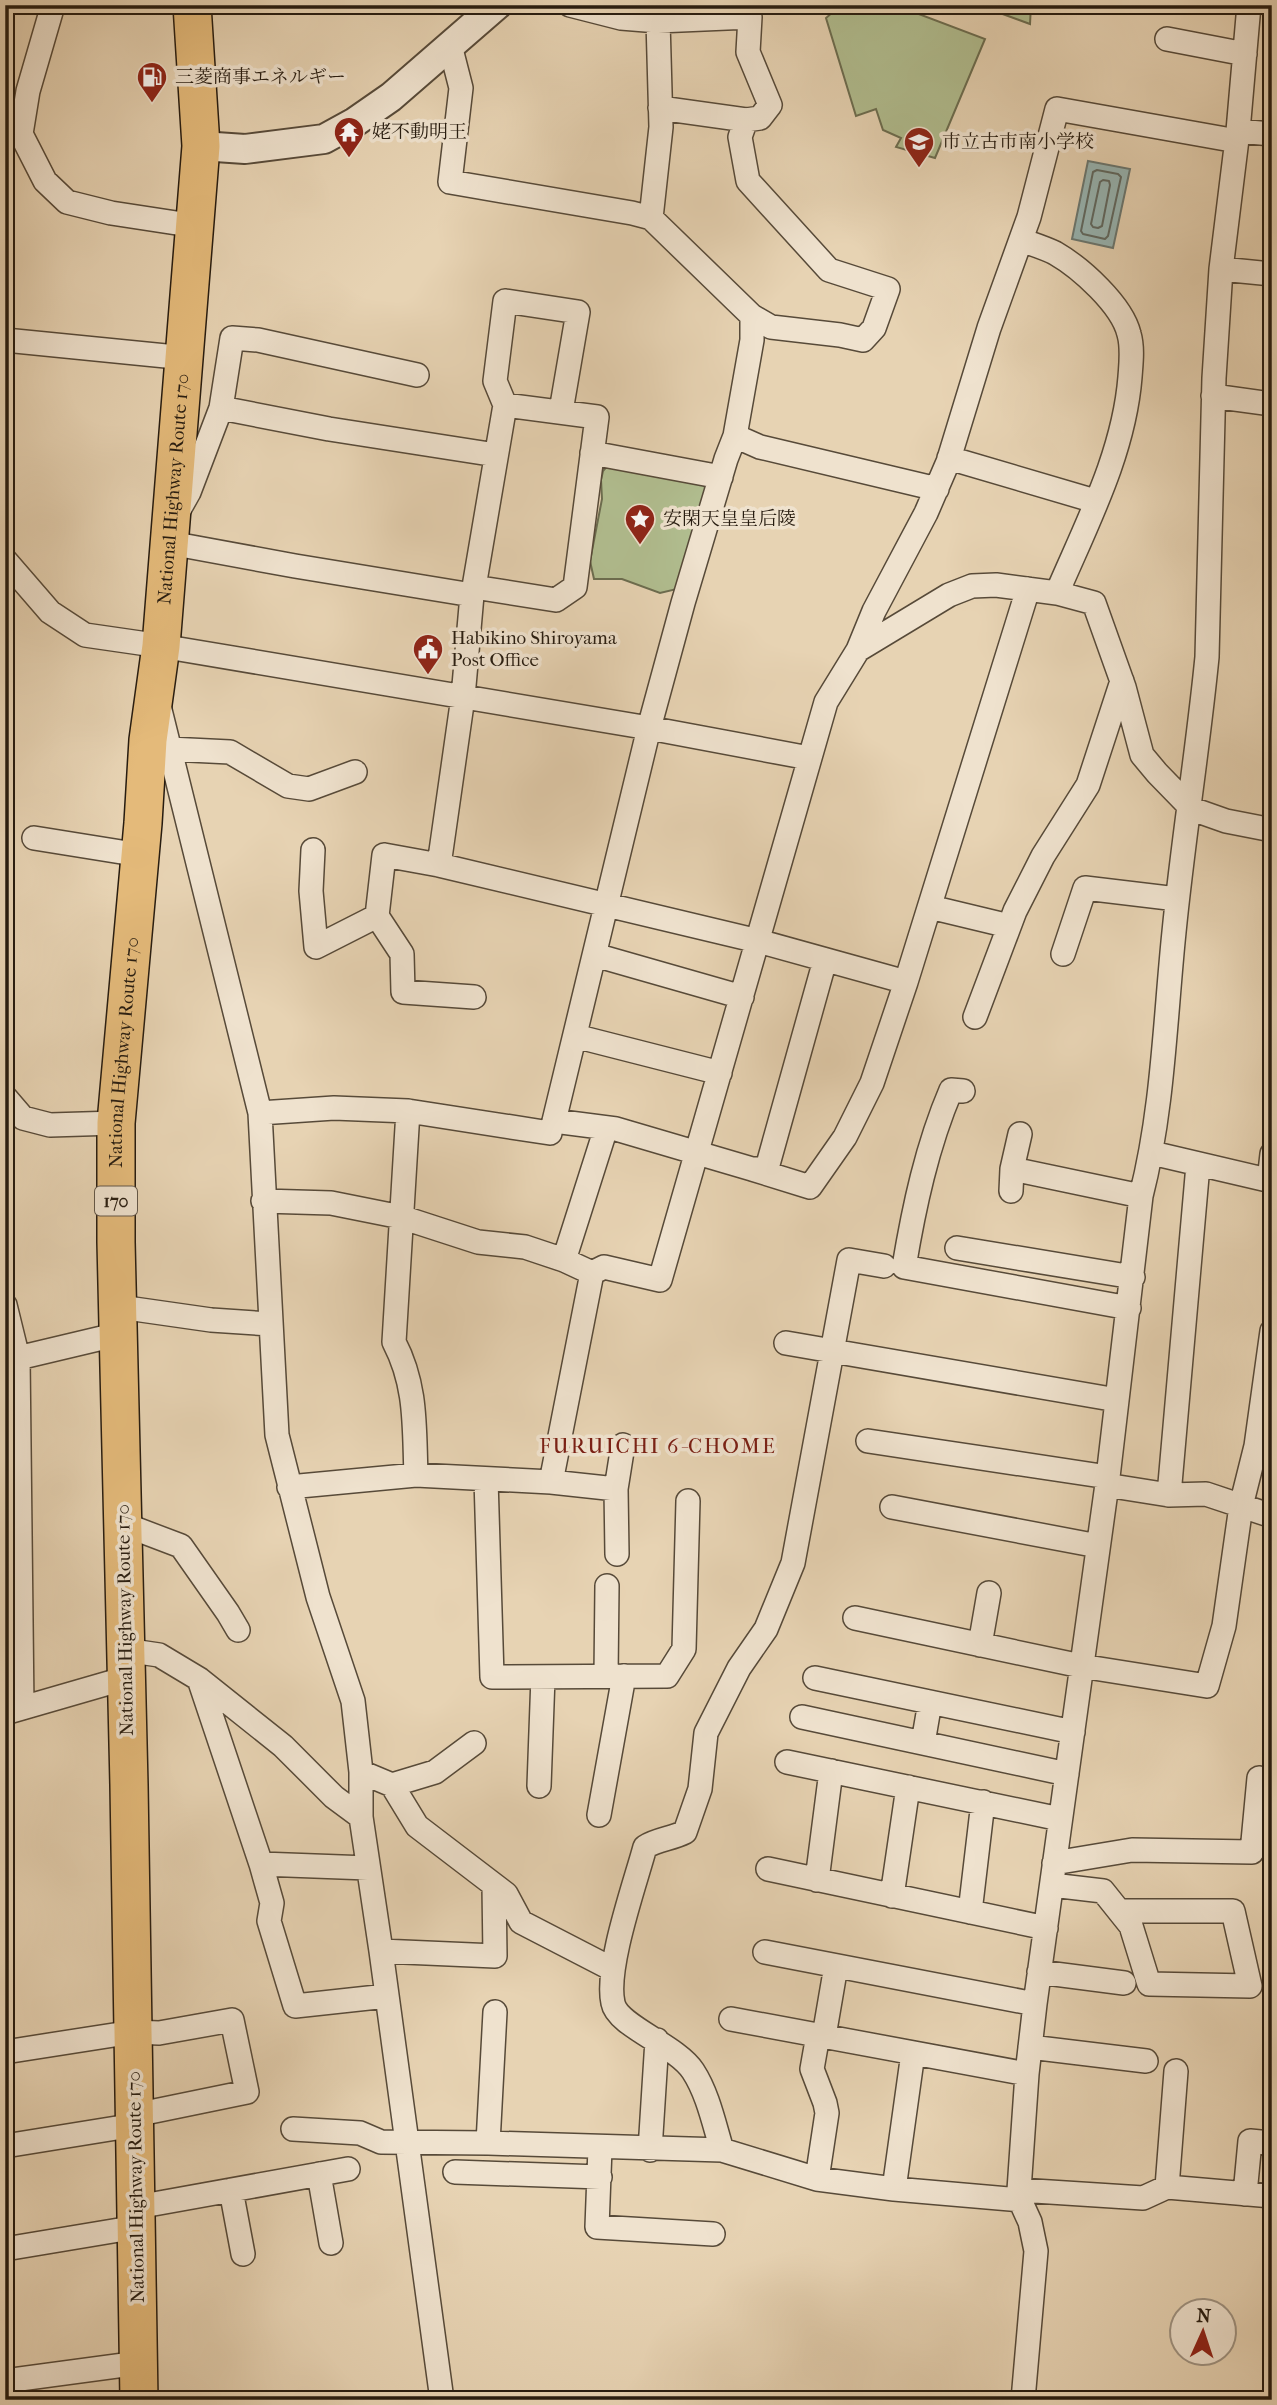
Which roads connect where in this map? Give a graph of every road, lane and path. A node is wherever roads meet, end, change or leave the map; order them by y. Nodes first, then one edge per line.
1 (53, 5) edge
2 (192, 5) edge
3 (497, 5) edge
4 (570, 5) edge
5 (1249, 5) edge
6 (658, 21) junction
7 (1167, 39) dead end
8 (450, 45) junction
9 (1245, 54) junction
10 (660, 108) junction
11 (746, 120) junction
12 (1272, 134) edge
13 (1238, 136) junction
14 (201, 146) junction
15 (651, 218) junction
16 (196, 226) junction
17 (1021, 240) junction
18 (1221, 268) junction
19 (1272, 274) edge
20 (752, 316) junction
21 (5, 340) edge
22 (186, 358) junction
23 (416, 375) dead end
24 (1213, 396) junction
25 (1272, 404) edge
26 (505, 405) junction
27 (221, 408) junction
28 (561, 411) junction
29 (735, 436) junction
30 (592, 453) junction
31 (496, 455) junction
32 (949, 458) junction
33 (721, 477) junction
34 (936, 489) junction
35 (1096, 501) junction
36 (171, 533) junction
37 (5, 560) edge
38 (1028, 589) junction
39 (473, 591) junction
40 (1058, 593) junction
41 (161, 646) junction
42 (858, 650) junction
43 (1122, 681) junction
44 (463, 697) junction
45 (649, 728) junction
46 (159, 744) junction
47 (809, 758) junction
48 (355, 772) dead end
49 (1188, 805) junction
50 (1272, 830) edge
51 (34, 838) dead end
52 (313, 850) dead end
53 (140, 855) junction
54 (439, 865) junction
55 (1177, 899) junction
56 (606, 907) junction
57 (930, 907) junction
58 (377, 916) junction
59 (1009, 926) junction
60 (758, 941) junction
61 (1063, 954) dead end
62 (595, 955) junction
63 (825, 960) junction
64 (906, 982) junction
65 (474, 997) dead end
66 (742, 997) junction
67 (975, 1017) dead end
68 (575, 1036) junction
69 (720, 1073) junction
70 (963, 1091) dead end
71 (5, 1097) edge
72 (408, 1111) junction
73 (260, 1112) junction
74 (116, 1123) junction
75 (606, 1128) junction
76 (550, 1133) dead end
77 (1020, 1134) dead end
78 (697, 1153) junction
79 (1152, 1153) junction
80 (1272, 1154) edge
81 (1198, 1165) junction
82 (752, 1169) junction
83 (1270, 1181) edge
84 (1141, 1196) junction
85 (263, 1201) junction
86 (401, 1217) junction
87 (957, 1248) dead end
88 (564, 1260) junction
89 (884, 1266) dead end
90 (592, 1273) junction
91 (1133, 1277) junction
92 (5, 1305) edge
93 (1129, 1308) junction
94 (119, 1322) junction
95 (270, 1324) junction
96 (1272, 1331) edge
97 (786, 1343) dead end
98 (832, 1352) junction
99 (12, 1354) edge
100 (1117, 1400) junction
101 (868, 1441) dead end
102 (624, 1445) dead end
103 (416, 1475) junction
104 (486, 1479) junction
105 (1107, 1481) junction
106 (551, 1482) junction
107 (289, 1487) junction
108 (616, 1489) junction
109 (1169, 1495) junction
110 (688, 1501) dead end
111 (1241, 1506) junction
112 (892, 1507) dead end
113 (1272, 1516) edge
114 (122, 1524) junction
115 (1098, 1546) junction
116 (617, 1554) dead end
117 (607, 1586) dead end
118 (989, 1593) dead end
119 (855, 1618) dead end
120 (238, 1630) dead end
121 (980, 1645) junction
122 (126, 1664) junction
123 (1082, 1666) junction
124 (615, 1676) junction
125 (543, 1677) junction
126 (815, 1678) dead end
127 (199, 1679) junction
128 (930, 1702) junction
129 (14, 1711) edge
130 (802, 1717) dead end
131 (1073, 1732) junction
132 (474, 1743) dead end
133 (923, 1743) junction
134 (787, 1762) dead end
135 (831, 1771) junction
136 (361, 1772) junction
137 (1067, 1774) junction
138 (1259, 1778) dead end
139 (392, 1785) junction
140 (539, 1786) dead end
141 (908, 1787) junction
142 (983, 1802) junction
143 (599, 1815) dead end
144 (361, 1817) junction
145 (1060, 1819) junction
146 (261, 1864) junction
147 (368, 1868) junction
148 (768, 1869) dead end
149 (1053, 1874) junction
150 (817, 1880) junction
151 (494, 1886) junction
152 (892, 1896) junction
153 (1119, 1911) junction
154 (970, 1912) junction
155 (1045, 1928) junction
156 (381, 1951) junction
157 (765, 1952) dead end
158 (836, 1966) junction
159 (612, 1969) junction
160 (1040, 1972) junction
161 (1124, 1983) dead end
162 (387, 1996) junction
163 (1035, 2004) junction
164 (495, 2012) dead end
165 (731, 2020) dead end
166 (134, 2032) junction
167 (821, 2035) junction
168 (657, 2040) junction
169 (1030, 2047) junction
170 (5, 2052) edge
171 (914, 2053) junction
172 (1146, 2061) dead end
173 (1176, 2071) dead end
174 (1027, 2074) junction
175 (135, 2120) junction
176 (293, 2129) dead end
177 (406, 2142) junction
178 (488, 2143) junction
179 (1272, 2143) edge
180 (5, 2146) edge
181 (600, 2148) junction
182 (650, 2150) junction
183 (722, 2150) junction
184 (348, 2169) dead end
185 (455, 2172) dead end
186 (319, 2174) junction
187 (600, 2177) junction
188 (817, 2179) junction
189 (1167, 2187) junction
190 (894, 2189) junction
191 (231, 2190) junction
192 (1245, 2194) junction
193 (1019, 2195) junction
194 (1272, 2196) edge
195 (137, 2217) junction
196 (713, 2234) dead end
197 (331, 2243) dead end
198 (5, 2249) edge
199 (243, 2254) dead end
200 (139, 2363) junction
201 (5, 2381) edge
202 (139, 2400) edge
203 (442, 2400) edge
204 (1023, 2400) edge

1 - 16 street
2 - 14 highway, National Highway Route 170 / 170
3 - 8 street
4 - 6 street
5 - 9 street
6 - 10 street
6 - 11 street
7 - 9 street
8 - 14 street
8 - 15 street
9 - 13 street
10 - 11 street
10 - 15 street
11 - 20 street
12 - 13 street
13 - 17 street
13 - 18 street
14 - 16 highway, National Highway Route 170 / 170
15 - 20 street
16 - 22 highway, National Highway Route 170 / 170
17 - 32 street
17 - 35 street
18 - 19 street
18 - 24 street
20 - 29 street
21 - 22 street
22 - 36 highway, National Highway Route 170 / 170
23 - 27 street
24 - 25 street
24 - 49 street
26 - 28 street
26 - 28 street
26 - 31 street
27 - 31 street
27 - 36 street
28 - 30 street
29 - 33 street
29 - 34 street
30 - 33 street
30 - 39 street
31 - 39 street
32 - 34 street
32 - 35 street
33 - 45 street
34 - 42 street
35 - 40 street
36 - 39 street
36 - 41 highway, National Highway Route 170 / 170
37 - 41 street
38 - 40 street
38 - 42 street
38 - 57 street
39 - 44 street
40 - 43 street
41 - 44 street
41 - 46 highway, National Highway Route 170 / 170
42 - 47 street
43 - 49 street
43 - 59 street
44 - 45 street
44 - 54 street
45 - 47 street
45 - 56 street
46 - 48 street
46 - 53 highway, National Highway Route 170 / 170
46 - 73 street
47 - 60 street
49 - 50 street
49 - 55 street
51 - 53 street
52 - 58 street
53 - 74 highway, National Highway Route 170 / 170
54 - 56 street
54 - 58 street
55 - 61 street
55 - 79 street
56 - 60 street
56 - 62 street
57 - 59 street
57 - 64 street
58 - 65 street
59 - 67 street
60 - 63 street
60 - 66 street
62 - 66 street
62 - 68 street
63 - 64 street
63 - 82 street
64 - 82 street
66 - 69 street
68 - 69 street
68 - 75 street
69 - 78 street
70 - 93 street
71 - 74 street
72 - 73 street
72 - 76 street
72 - 86 street
73 - 85 street
74 - 94 highway, National Highway Route 170 / 170
75 - 78 street
75 - 88 street
77 - 84 street
78 - 82 street
78 - 90 street
79 - 81 street
79 - 84 street
80 - 83 street
81 - 83 street
81 - 109 street
84 - 91 street
85 - 86 street
85 - 95 street
86 - 88 street
86 - 103 street
87 - 91 street
88 - 90 street
89 - 98 street
90 - 106 street
91 - 93 street
92 - 99 street
93 - 100 street
94 - 95 street
94 - 99 street
94 - 114 highway, National Highway Route 170 / 170
95 - 107 street
96 - 111 street
97 - 98 street
98 - 100 street
98 - 159 street
99 - 129 street
100 - 105 street
101 - 105 street
102 - 108 street
103 - 104 street
103 - 107 street
104 - 106 street
104 - 125 street
105 - 109 street
105 - 115 street
106 - 108 street
107 - 136 street
108 - 116 street
109 - 111 street
110 - 124 street
111 - 113 street
111 - 123 street
112 - 115 street
114 - 120 street
114 - 122 highway, National Highway Route 170 / 170
115 - 123 street
117 - 124 street
118 - 121 street
119 - 121 street
121 - 123 street
122 - 127 street
122 - 129 street
122 - 166 highway, National Highway Route 170 / 170
123 - 131 street
124 - 125 street
124 - 143 street
125 - 140 street
126 - 128 street
127 - 144 street
127 - 146 street
128 - 131 street
128 - 133 street
130 - 133 street
131 - 137 street
132 - 139 street
133 - 137 street
134 - 135 street
135 - 141 street
135 - 150 street
136 - 139 street
136 - 144 street
137 - 145 street
138 - 149 street
139 - 151 street
141 - 142 street
141 - 152 street
142 - 145 street
142 - 154 street
144 - 147 street
145 - 149 street
146 - 147 street
146 - 162 street
147 - 156 street
148 - 150 street
149 - 153 street
149 - 155 street
150 - 152 street
151 - 156 street
151 - 159 street
152 - 154 street
153 - 153 street
154 - 155 street
155 - 160 street
156 - 162 street
157 - 158 street
158 - 163 street
158 - 167 street
159 - 168 street
160 - 161 street
160 - 163 street
162 - 177 street
163 - 169 street
164 - 178 street
165 - 167 street
166 - 170 street
166 - 175 highway, National Highway Route 170 / 170
166 - 175 street
167 - 171 street
167 - 188 street
168 - 182 street
168 - 183 street
169 - 172 street
169 - 174 street
171 - 174 street
171 - 190 street
173 - 189 street
174 - 193 street
175 - 180 street
175 - 195 highway, National Highway Route 170 / 170
176 - 177 street
177 - 178 street
177 - 203 street
178 - 181 street
179 - 192 street
181 - 182 street
181 - 187 street
182 - 183 street
183 - 188 street
184 - 186 street
185 - 187 street
186 - 191 street
186 - 197 street
187 - 196 street
188 - 190 street
189 - 192 street
189 - 193 street
190 - 193 street
191 - 195 street
191 - 199 street
192 - 194 street
193 - 204 street
195 - 198 street
195 - 200 highway, National Highway Route 170 / 170
200 - 201 street
200 - 202 highway, National Highway Route 170 / 170

